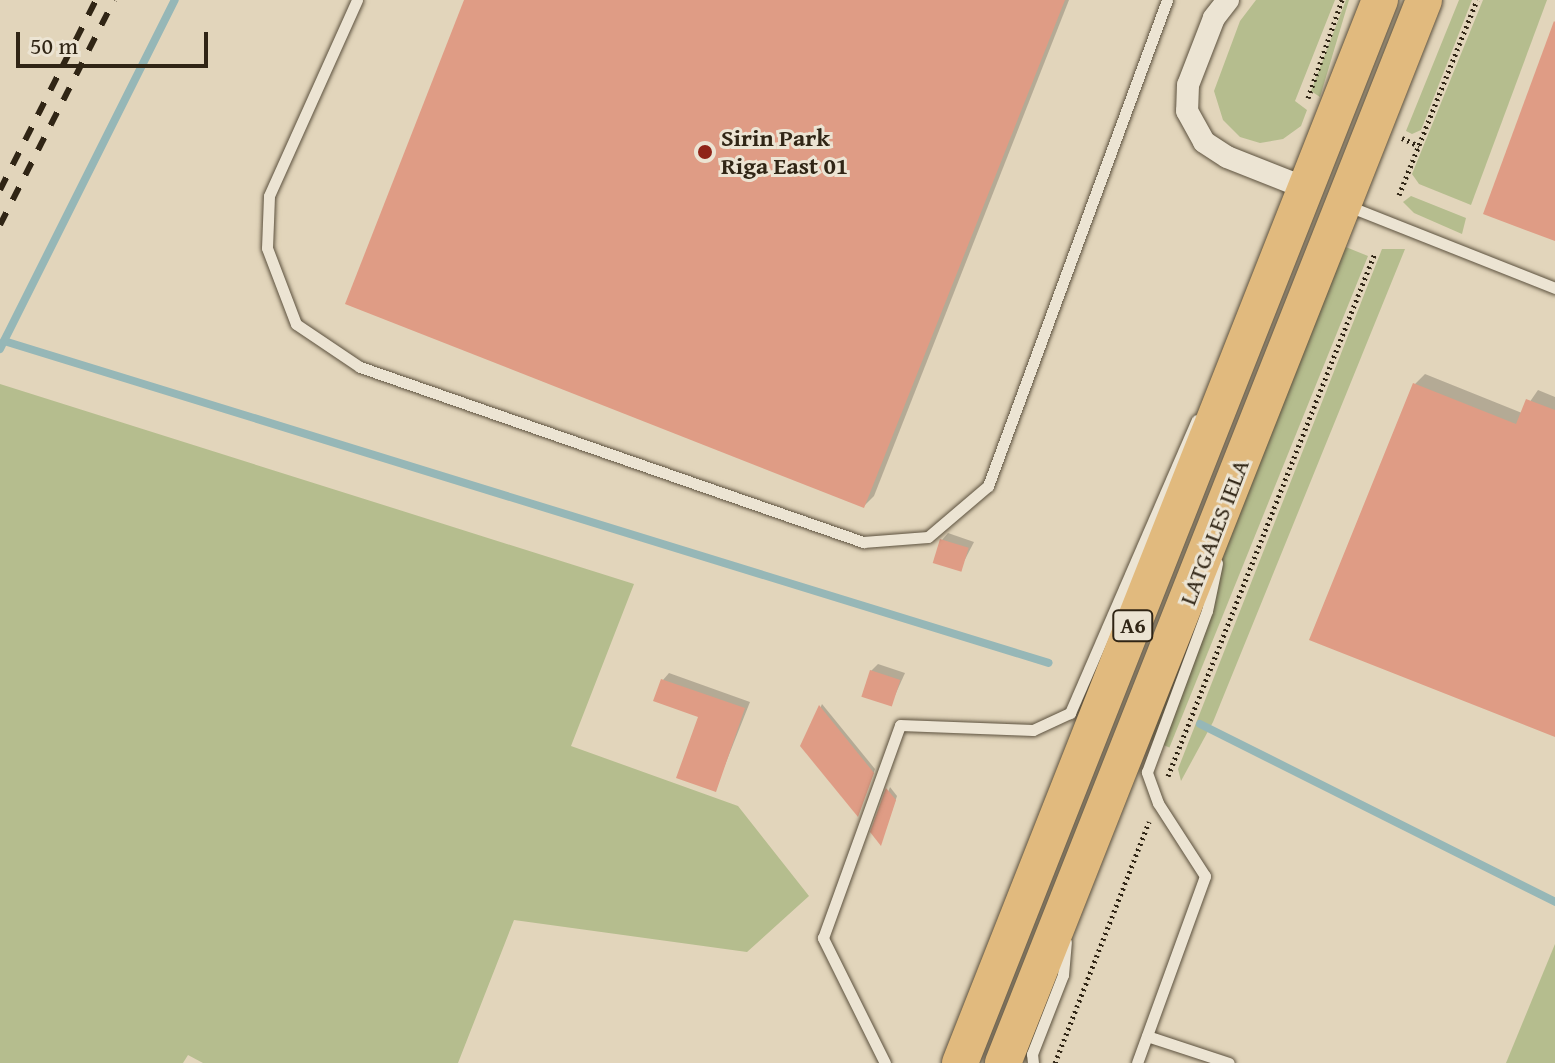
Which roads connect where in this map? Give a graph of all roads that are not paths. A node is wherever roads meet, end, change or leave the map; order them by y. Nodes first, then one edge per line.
1 (357, 0) edge
2 (1167, 0) edge
3 (1228, 0) edge
4 (1380, 0) edge
5 (1424, 0) edge
6 (1308, 189) junction
7 (1344, 204) junction
8 (1555, 288) edge
9 (1228, 388) junction
10 (1214, 532) junction
11 (1069, 896) junction
12 (1147, 1036) junction
13 (885, 1063) edge
14 (960, 1063) edge
15 (1003, 1063) edge
16 (1033, 1063) edge
17 (1137, 1063) edge
18 (1229, 1063) edge

1 - 2 lane
3 - 6 street
4 - 6 highway, LATGALES IELA / A6
5 - 7 highway, LATGALES IELA / A6
6 - 7 highway
6 - 9 highway, LATGALES IELA / A6
7 - 8 lane
7 - 10 highway, LATGALES IELA / A6
9 - 13 lane, LATGALES IELA / A6
9 - 14 highway, LATGALES IELA / A6
10 - 11 highway, LATGALES IELA / A6
10 - 12 lane
11 - 15 highway, LATGALES IELA / A6
11 - 16 lane
12 - 17 lane
12 - 18 lane

